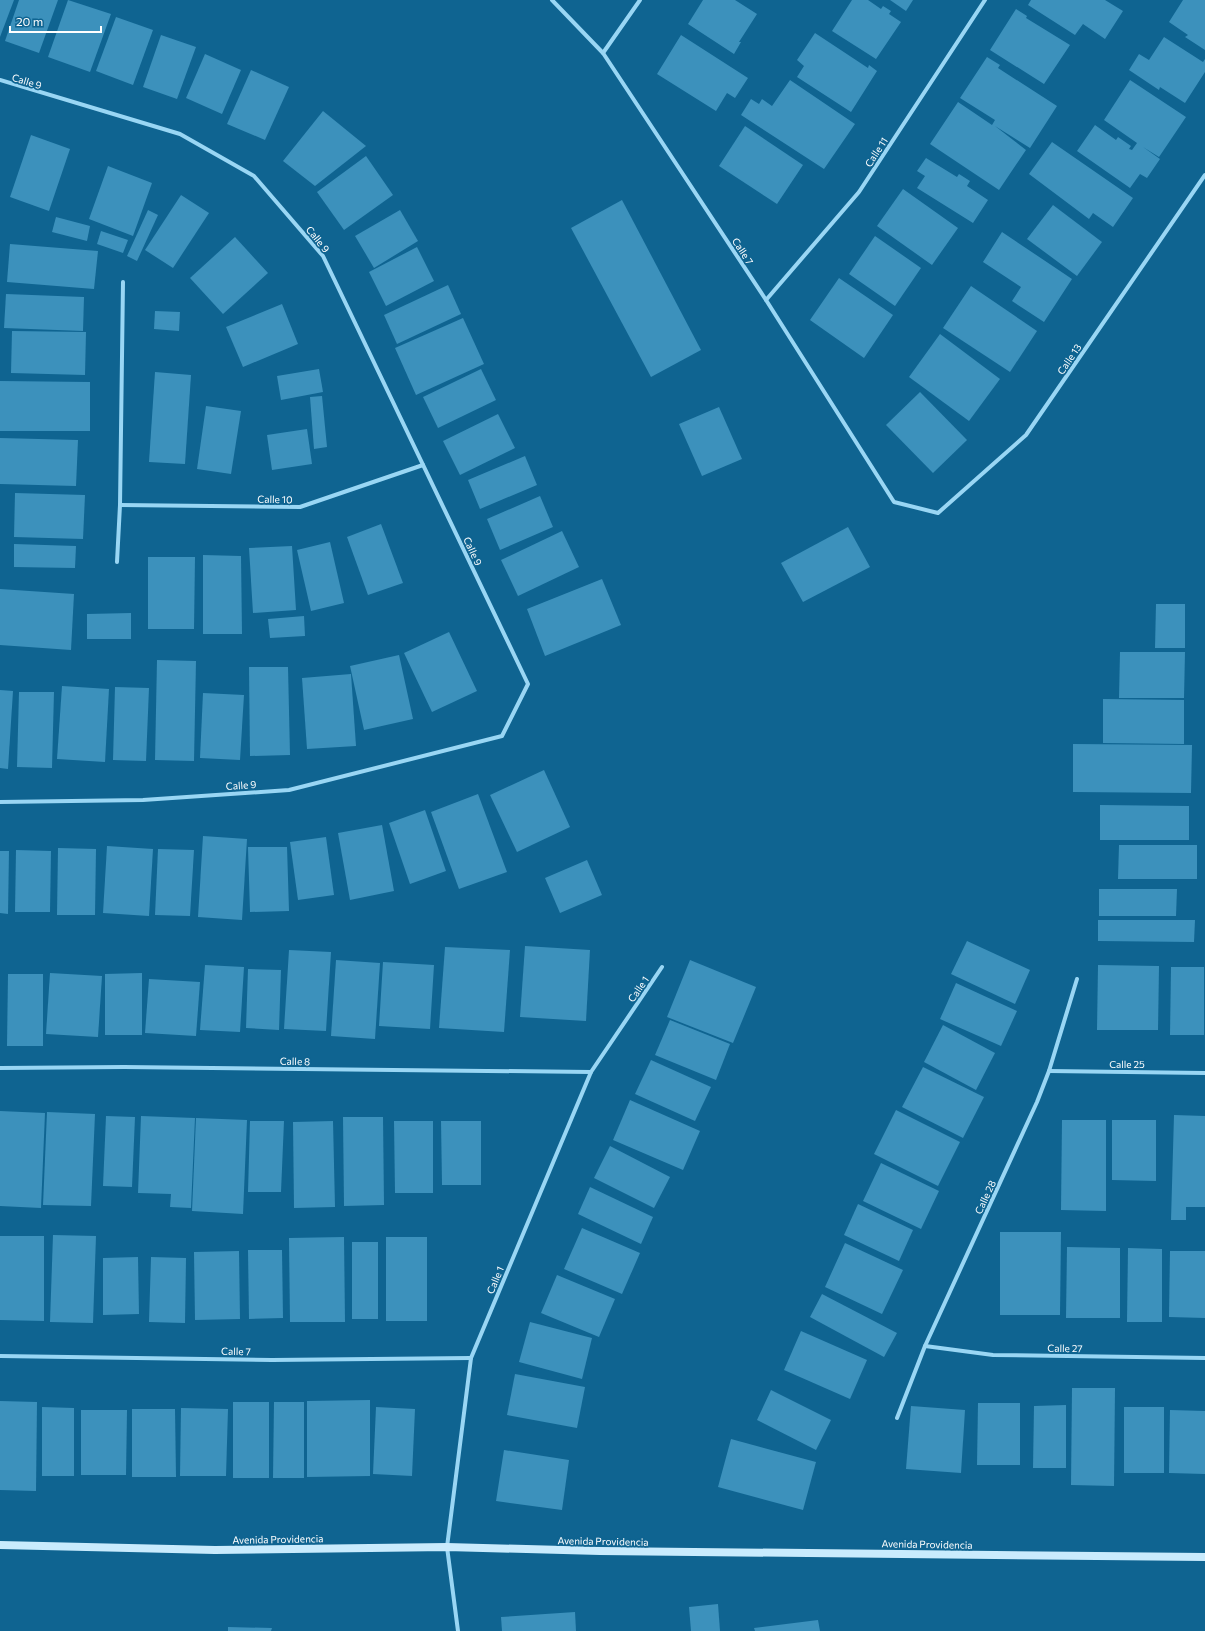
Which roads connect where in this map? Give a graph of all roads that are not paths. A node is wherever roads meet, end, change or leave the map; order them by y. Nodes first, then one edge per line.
1 (552, 0) edge
2 (640, 0) edge
3 (985, 0) edge
4 (603, 53) junction
5 (0, 80) edge
6 (1205, 175) edge
7 (123, 282) dead end
8 (766, 300) junction
9 (424, 465) junction
10 (120, 505) junction
11 (916, 507) joint
12 (117, 562) dead end
13 (0, 802) edge
14 (662, 967) dead end
15 (1077, 978) dead end
16 (0, 1068) edge
17 (1049, 1071) junction
18 (591, 1072) junction
19 (1205, 1073) edge
20 (925, 1346) junction
21 (0, 1356) edge
22 (472, 1358) junction
23 (1205, 1358) edge
24 (897, 1418) dead end
25 (0, 1546) edge
26 (447, 1547) junction
27 (1205, 1557) edge
28 (458, 1631) edge

1 - 4 street, Calle 7
2 - 4 street
3 - 8 street, Calle 11
4 - 8 street, Calle 7
5 - 9 street, Calle 9
6 - 11 street, Calle 13
7 - 10 street
8 - 11 street, Calle 7
9 - 10 street, Calle 10
9 - 13 street, Calle 9
10 - 12 street
14 - 18 street, Calle 1
15 - 17 street, Calle 28
16 - 18 street, Calle 8
17 - 19 street, Calle 25
17 - 20 street, Calle 28
18 - 22 street, Calle 1
20 - 23 street, Calle 27
20 - 24 street, Calle 28
21 - 22 street, Calle 7
22 - 26 street, Calle 1
25 - 26 street, Avenida Providencia
26 - 27 street, Avenida Providencia
26 - 28 street, Calle 1

